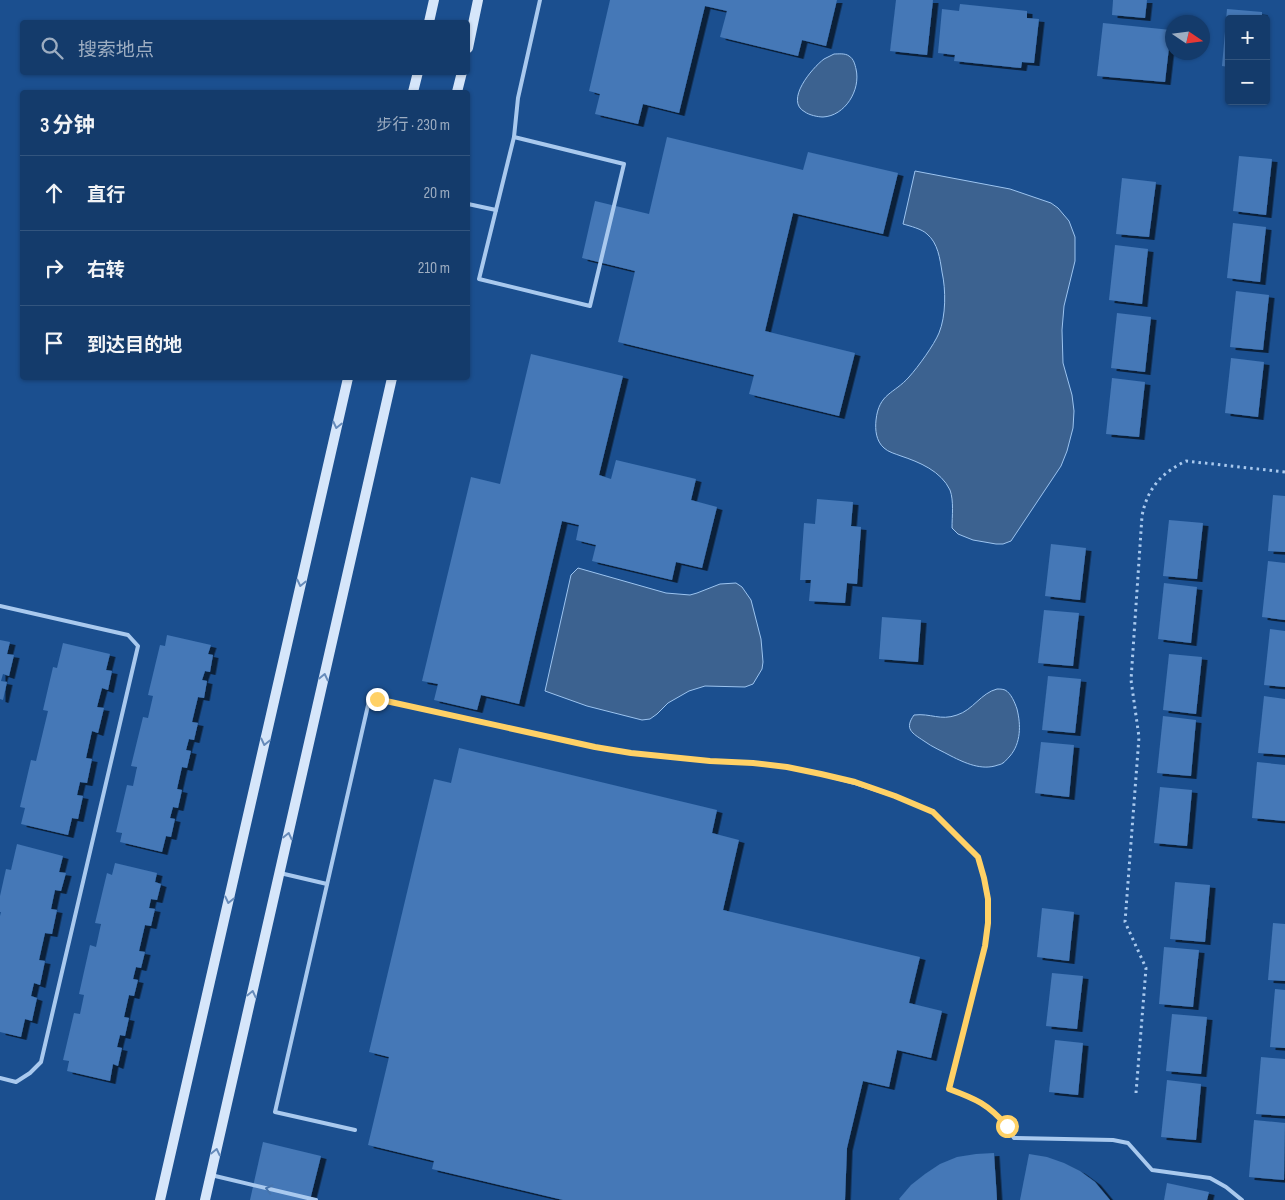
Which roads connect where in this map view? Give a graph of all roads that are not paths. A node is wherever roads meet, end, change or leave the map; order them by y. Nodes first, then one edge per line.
1 (434, 0) edge
2 (478, 0) edge
3 (540, 0) edge
4 (429, 20) edge
5 (470, 38) edge
6 (417, 75) edge
7 (461, 75) edge
8 (414, 90) edge
9 (458, 90) edge
10 (514, 137) junction
11 (470, 204) edge
12 (496, 210) junction
13 (348, 380) edge
14 (392, 380) edge
15 (0, 606) edge
16 (279, 873) junction
17 (327, 884) junction
18 (0, 1078) edge
19 (355, 1130) dead end
20 (210, 1175) junction
21 (160, 1200) edge
22 (205, 1200) edge
23 (316, 1200) edge
24 (1242, 1200) edge

1 - 4 street
2 - 5 street
3 - 10 lane
6 - 8 street
7 - 9 street
10 - 12 lane
10 - 12 lane
11 - 12 lane
13 -> 21 street
16 -> 14 street
15 - 18 lane
16 - 17 lane
20 -> 16 street
17 - 19 lane
17 - 24 lane
20 - 22 street
23 -> 20 lane

